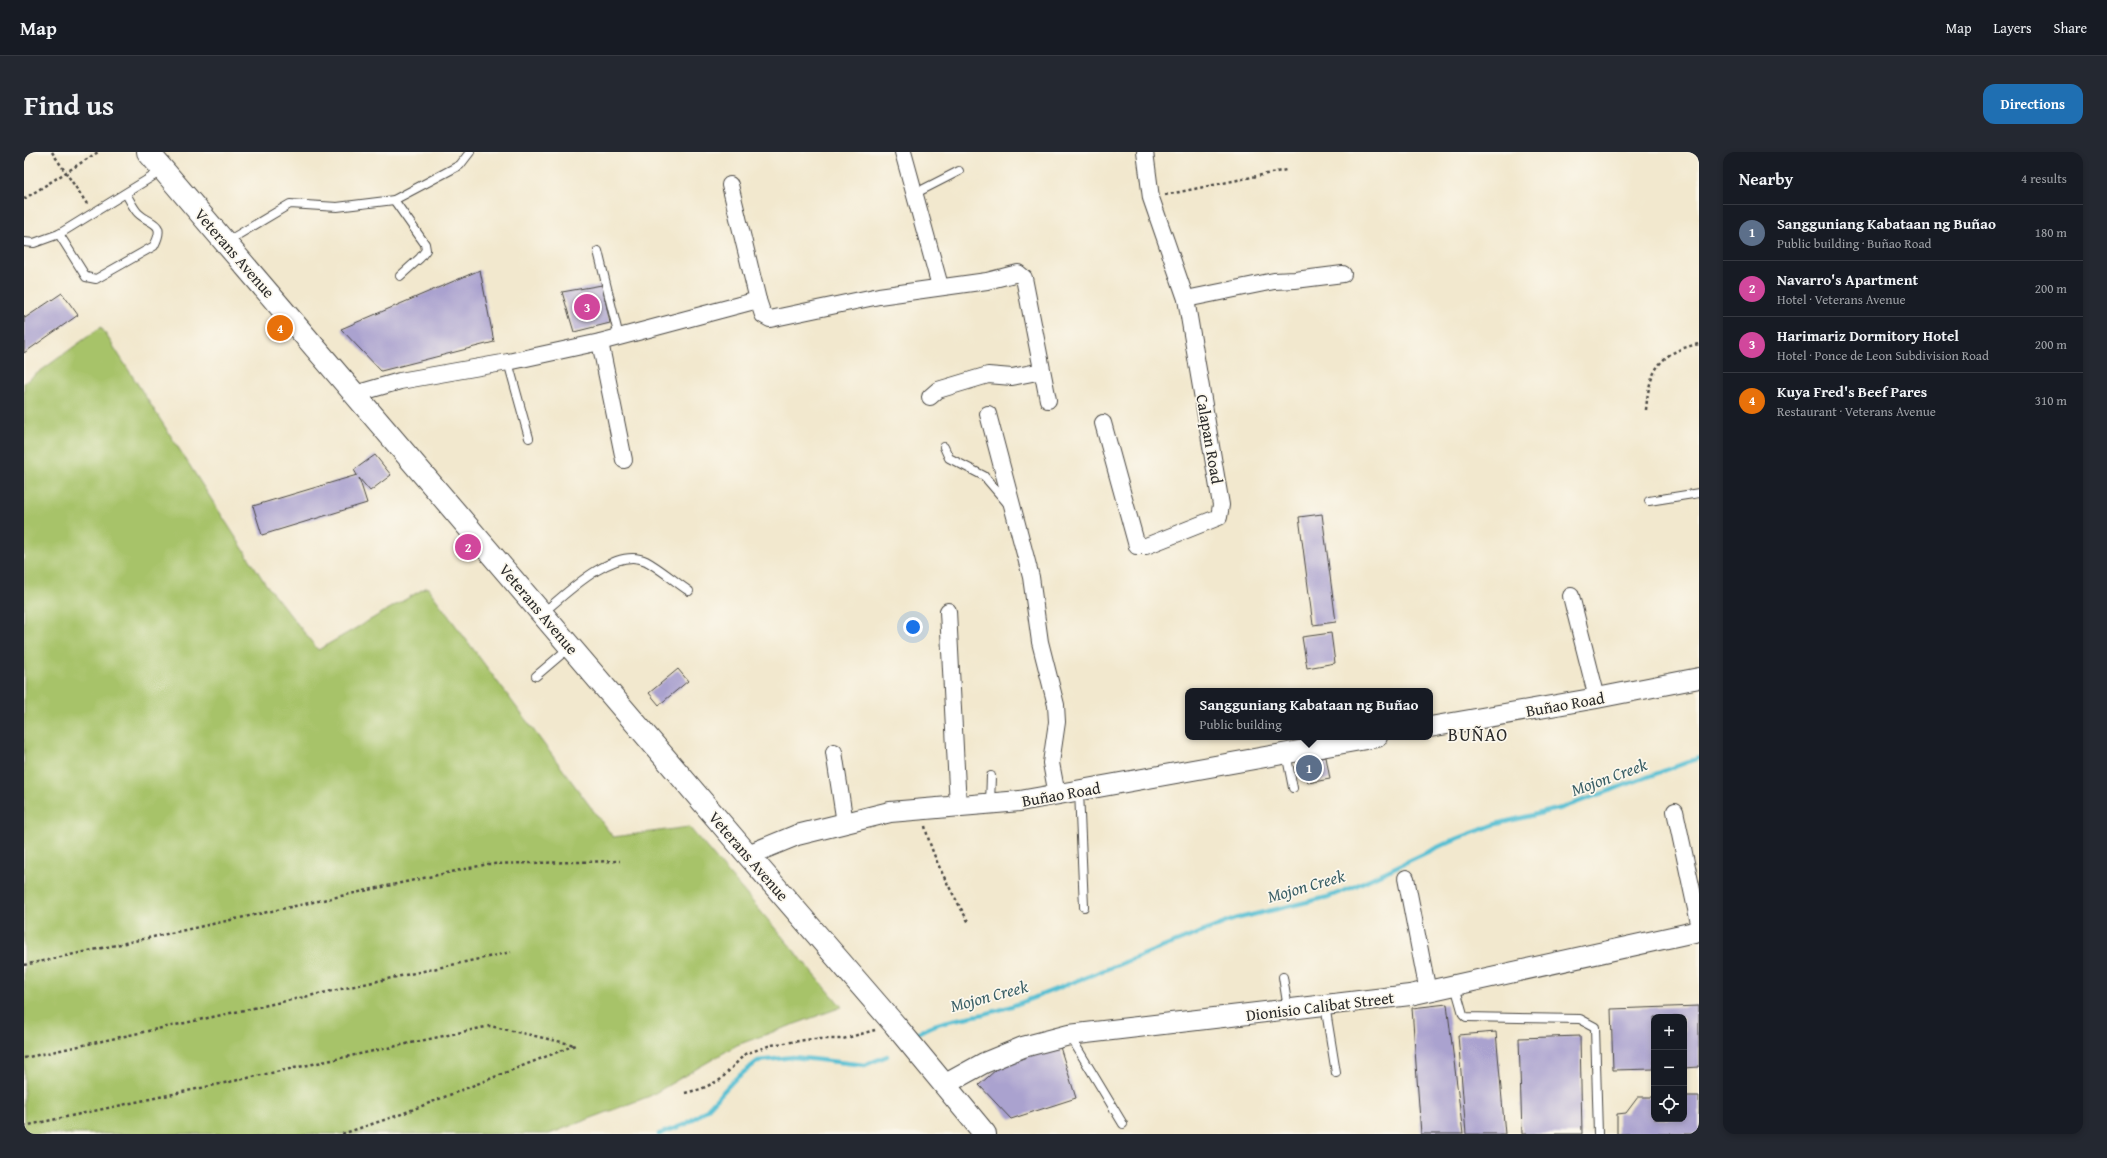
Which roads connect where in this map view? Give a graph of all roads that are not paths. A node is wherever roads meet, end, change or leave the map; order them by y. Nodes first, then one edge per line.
1 (148, 152) edge
2 (470, 152) edge
3 (903, 152) edge
4 (1145, 152) edge
5 (163, 170) junction
6 (958, 171) dead end
7 (730, 185) dead end
8 (126, 194) junction
9 (914, 194) junction
10 (394, 200) junction
11 (59, 234) junction
12 (24, 242) edge
13 (225, 243) junction
14 (598, 251) dead end
15 (1343, 274) dead end
16 (400, 276) dead end
17 (940, 286) junction
18 (1186, 299) junction
19 (758, 300) junction
20 (619, 337) junction
21 (600, 342) junction
22 (508, 362) junction
23 (1042, 371) junction
24 (356, 394) junction
25 (930, 397) dead end
26 (1048, 400) dead end
27 (988, 414) dead end
28 (1103, 423) dead end
29 (529, 438) dead end
30 (944, 447) dead end
31 (624, 460) dead end
32 (1699, 493) edge
33 (1650, 501) dead end
34 (1013, 511) junction
35 (689, 591) dead end
36 (1571, 596) dead end
37 (948, 611) dead end
38 (542, 614) junction
39 (570, 646) junction
40 (536, 676) dead end
41 (1699, 678) edge
42 (1597, 698) junction
43 (1433, 727) edge
44 (1356, 740) edge
45 (1295, 749) junction
46 (834, 752) dead end
47 (991, 776) dead end
48 (1293, 788) dead end
49 (1079, 790) junction
50 (1057, 795) junction
51 (990, 804) junction
52 (958, 807) junction
53 (1675, 811) dead end
54 (845, 823) junction
55 (748, 855) junction
56 (1406, 878) dead end
57 (1084, 907) dead end
58 (1699, 922) edge
59 (1699, 931) edge
60 (1283, 977) dead end
61 (1455, 986) junction
62 (1428, 992) junction
63 (1325, 1005) junction
64 (1288, 1010) junction
65 (1069, 1035) junction
66 (1336, 1073) dead end
67 (944, 1085) junction
68 (1123, 1124) dead end
69 (983, 1133) edge
70 (1598, 1134) edge

1 - 5 highway, Veterans Avenue
2 - 10 lane
3 - 9 street
4 - 18 street, Calapan Road
5 - 8 lane
5 - 13 highway, Veterans Avenue
6 - 9 lane
7 - 19 street
8 - 11 lane
8 - 11 lane
9 - 17 street
10 - 13 lane
10 - 16 lane
11 - 12 lane
13 - 24 highway, Veterans Avenue
14 - 20 lane
15 - 18 street
17 - 19 street
17 - 23 street
18 - 28 street, Calapan Road
19 - 20 street
20 - 21 street
21 - 22 street
21 - 31 street
22 - 24 street
22 - 29 lane
23 - 25 street
23 - 26 street
24 - 38 highway, Veterans Avenue
27 - 34 street
30 - 34 lane
32 - 33 lane
34 - 50 street
35 - 38 lane
36 - 42 street
37 - 52 street
38 - 39 highway, Veterans Avenue
39 - 40 lane
39 - 55 highway, Veterans Avenue
41 - 42 street, Buñao Road
42 - 43 street, Buñao Road
44 - 45 street, Buñao Road
45 - 48 lane
45 - 49 street, Buñao Road
46 - 54 street
47 - 51 lane
49 - 50 street, Buñao Road
49 - 57 lane
50 - 51 street, Buñao Road
51 - 52 street, Buñao Road
52 - 54 street, Buñao Road
53 - 58 street
54 - 55 street, Buñao Road
55 - 67 highway, Veterans Avenue
56 - 62 street
59 - 61 street, Dionisio Calibat Street
60 - 64 lane
61 - 62 street, Dionisio Calibat Street
61 - 70 lane
62 - 63 street, Dionisio Calibat Street
63 - 64 street, Dionisio Calibat Street
63 - 66 lane
64 - 65 street, Dionisio Calibat Street
65 - 67 street, Dionisio Calibat Street
65 - 68 lane
67 - 69 highway, Veterans Avenue

